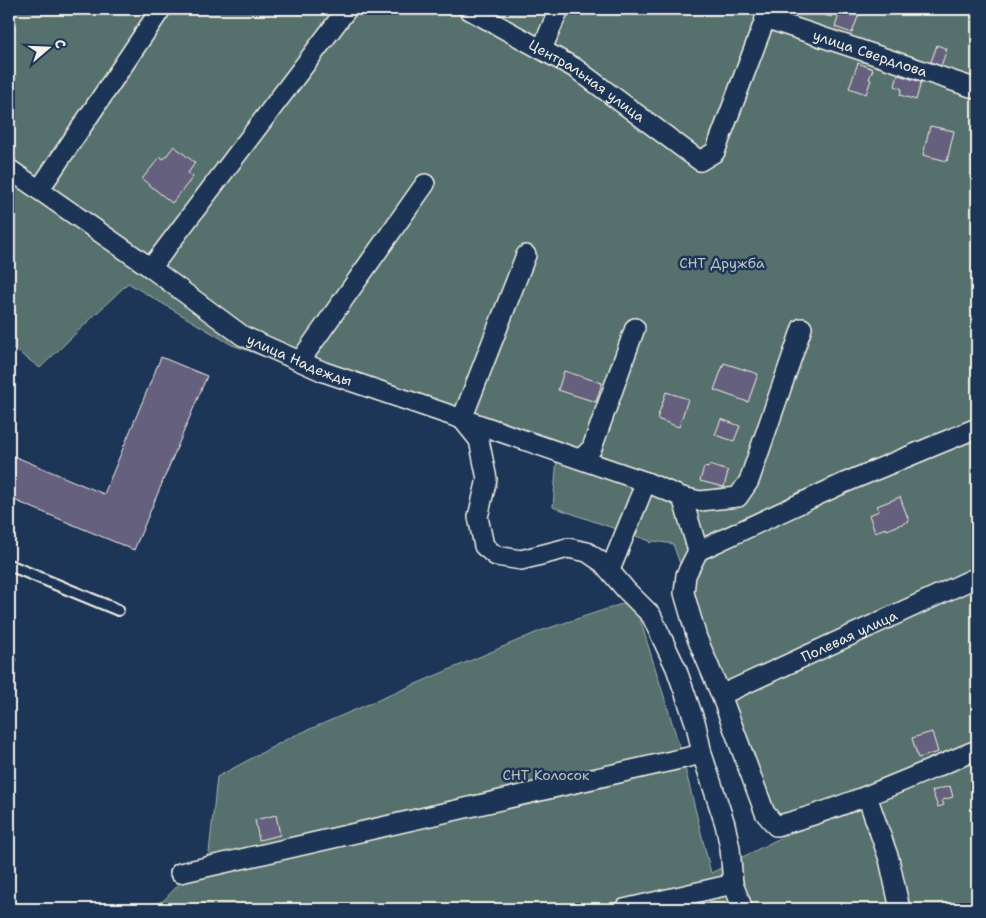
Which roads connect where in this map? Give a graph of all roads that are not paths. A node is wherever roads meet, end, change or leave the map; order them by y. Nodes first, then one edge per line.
1 (161, 9) edge
2 (347, 9) edge
3 (468, 9) edge
4 (559, 9) edge
5 (767, 13) edge
6 (542, 49) junction
7 (977, 89) edge
8 (9, 169) edge
9 (425, 184) dead end
10 (39, 190) junction
11 (526, 255) dead end
12 (151, 268) junction
13 (636, 328) dead end
14 (802, 328) dead end
15 (300, 362) junction
16 (462, 419) junction
17 (977, 428) edge
18 (580, 459) junction
19 (646, 482) junction
20 (682, 497) junction
21 (698, 551) junction
22 (9, 565) edge
23 (610, 570) junction
24 (977, 577) edge
25 (118, 610) dead end
26 (720, 695) junction
27 (977, 750) edge
28 (702, 754) junction
29 (867, 796) junction
30 (180, 873) dead end
31 (733, 884) junction
32 (624, 909) edge
33 (743, 909) edge
34 (900, 909) edge

1 - 10 street
2 - 12 street
3 - 6 street, Центральная улица
4 - 6 street
5 - 6 street, Центральная улица
5 - 7 street, улица Свердлова
8 - 10 street, улица Надежды
9 - 15 street
10 - 12 street, улица Надежды
11 - 16 street
12 - 15 street, улица Надежды
13 - 18 street
14 - 20 street, улица Надежды
15 - 16 street, улица Надежды
16 - 18 street, улица Надежды
16 - 23 street
17 - 21 street
18 - 19 street, улица Надежды
19 - 20 street, улица Надежды
19 - 23 street
20 - 21 street
21 - 26 street
22 - 25 lane
23 - 28 street
24 - 26 street, Полевая улица
26 - 29 street
27 - 29 street
28 - 30 street
28 - 31 street
29 - 34 street
31 - 32 street
31 - 33 street

